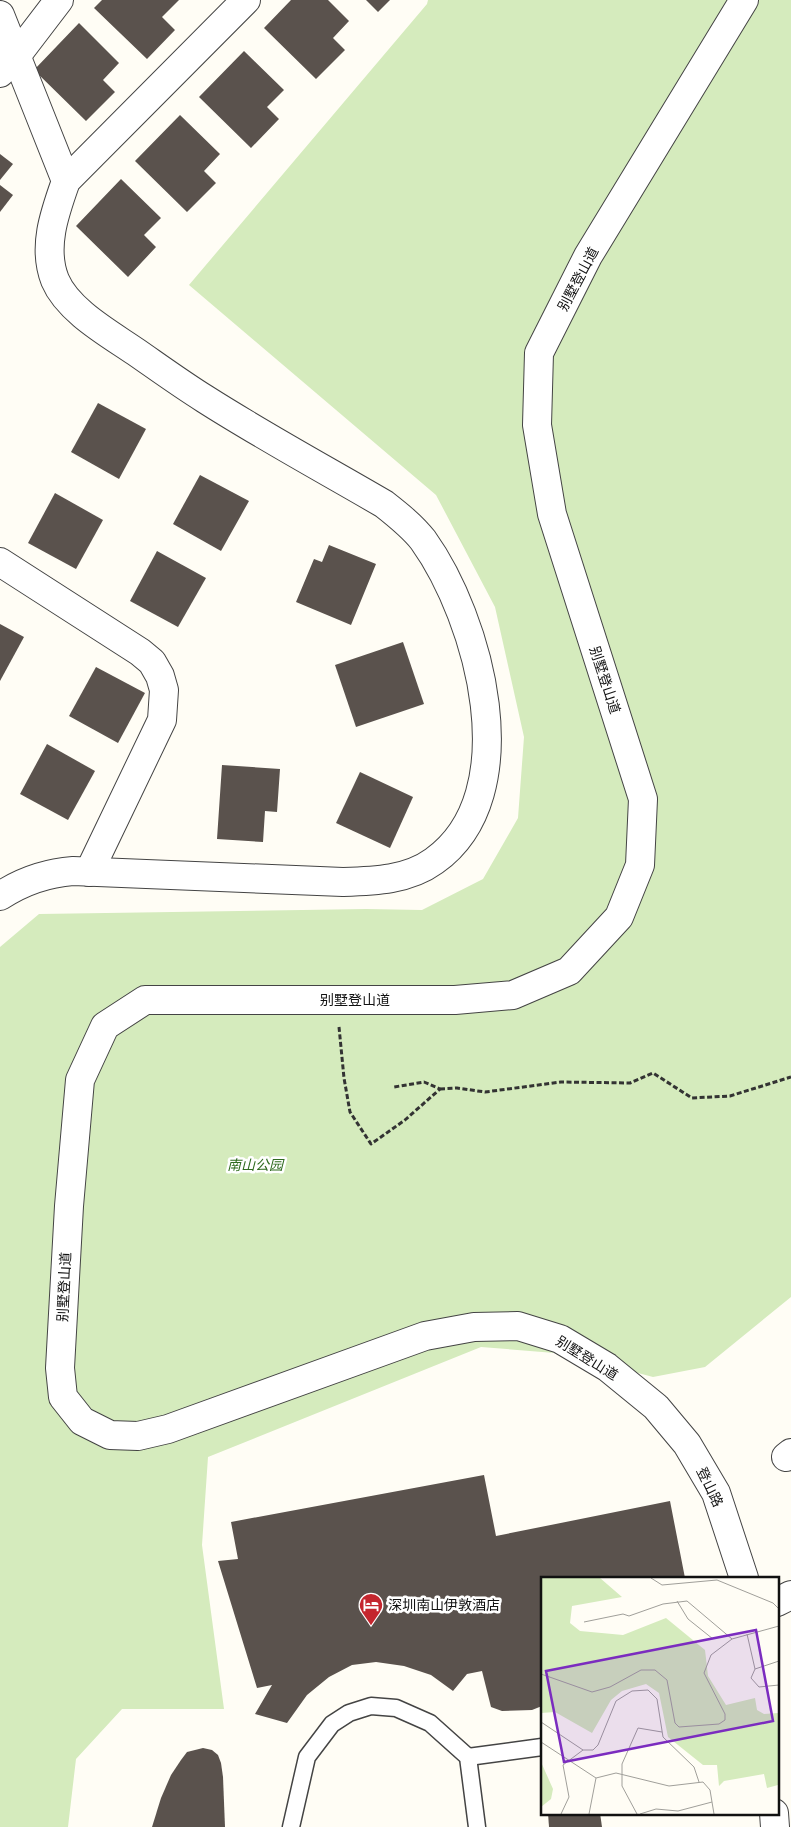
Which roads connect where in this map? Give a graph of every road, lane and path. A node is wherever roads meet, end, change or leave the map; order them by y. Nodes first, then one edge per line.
1 (59, 0) edge
2 (246, 0) edge
3 (744, 0) edge
4 (0, 15) edge
5 (8, 64) edge
6 (66, 181) junction
7 (0, 562) edge
8 (89, 872) junction
9 (0, 896) edge
10 (372, 1000) junction
11 (791, 1077) edge
12 (394, 1087) dead end
13 (440, 1089) junction
14 (656, 1407) joint
15 (744, 1577) edge
16 (791, 1595) edge
17 (778, 1602) edge
18 (541, 1747) edge
19 (468, 1757) junction
20 (774, 1814) edge
21 (291, 1827) edge
22 (477, 1827) edge
23 (775, 1827) edge

1 - 5 street
2 - 6 street
3 - 10 street, 别墅登山道
4 - 5 street
5 - 6 street
6 - 8 street
7 - 8 street
8 - 9 street
10 - 13 path
10 - 14 street, 别墅登山道
11 - 13 path
12 - 13 path
14 - 15 street, 登山路
16 - 17 street
18 - 19 lane
19 - 21 lane
19 - 22 lane
20 - 23 street

